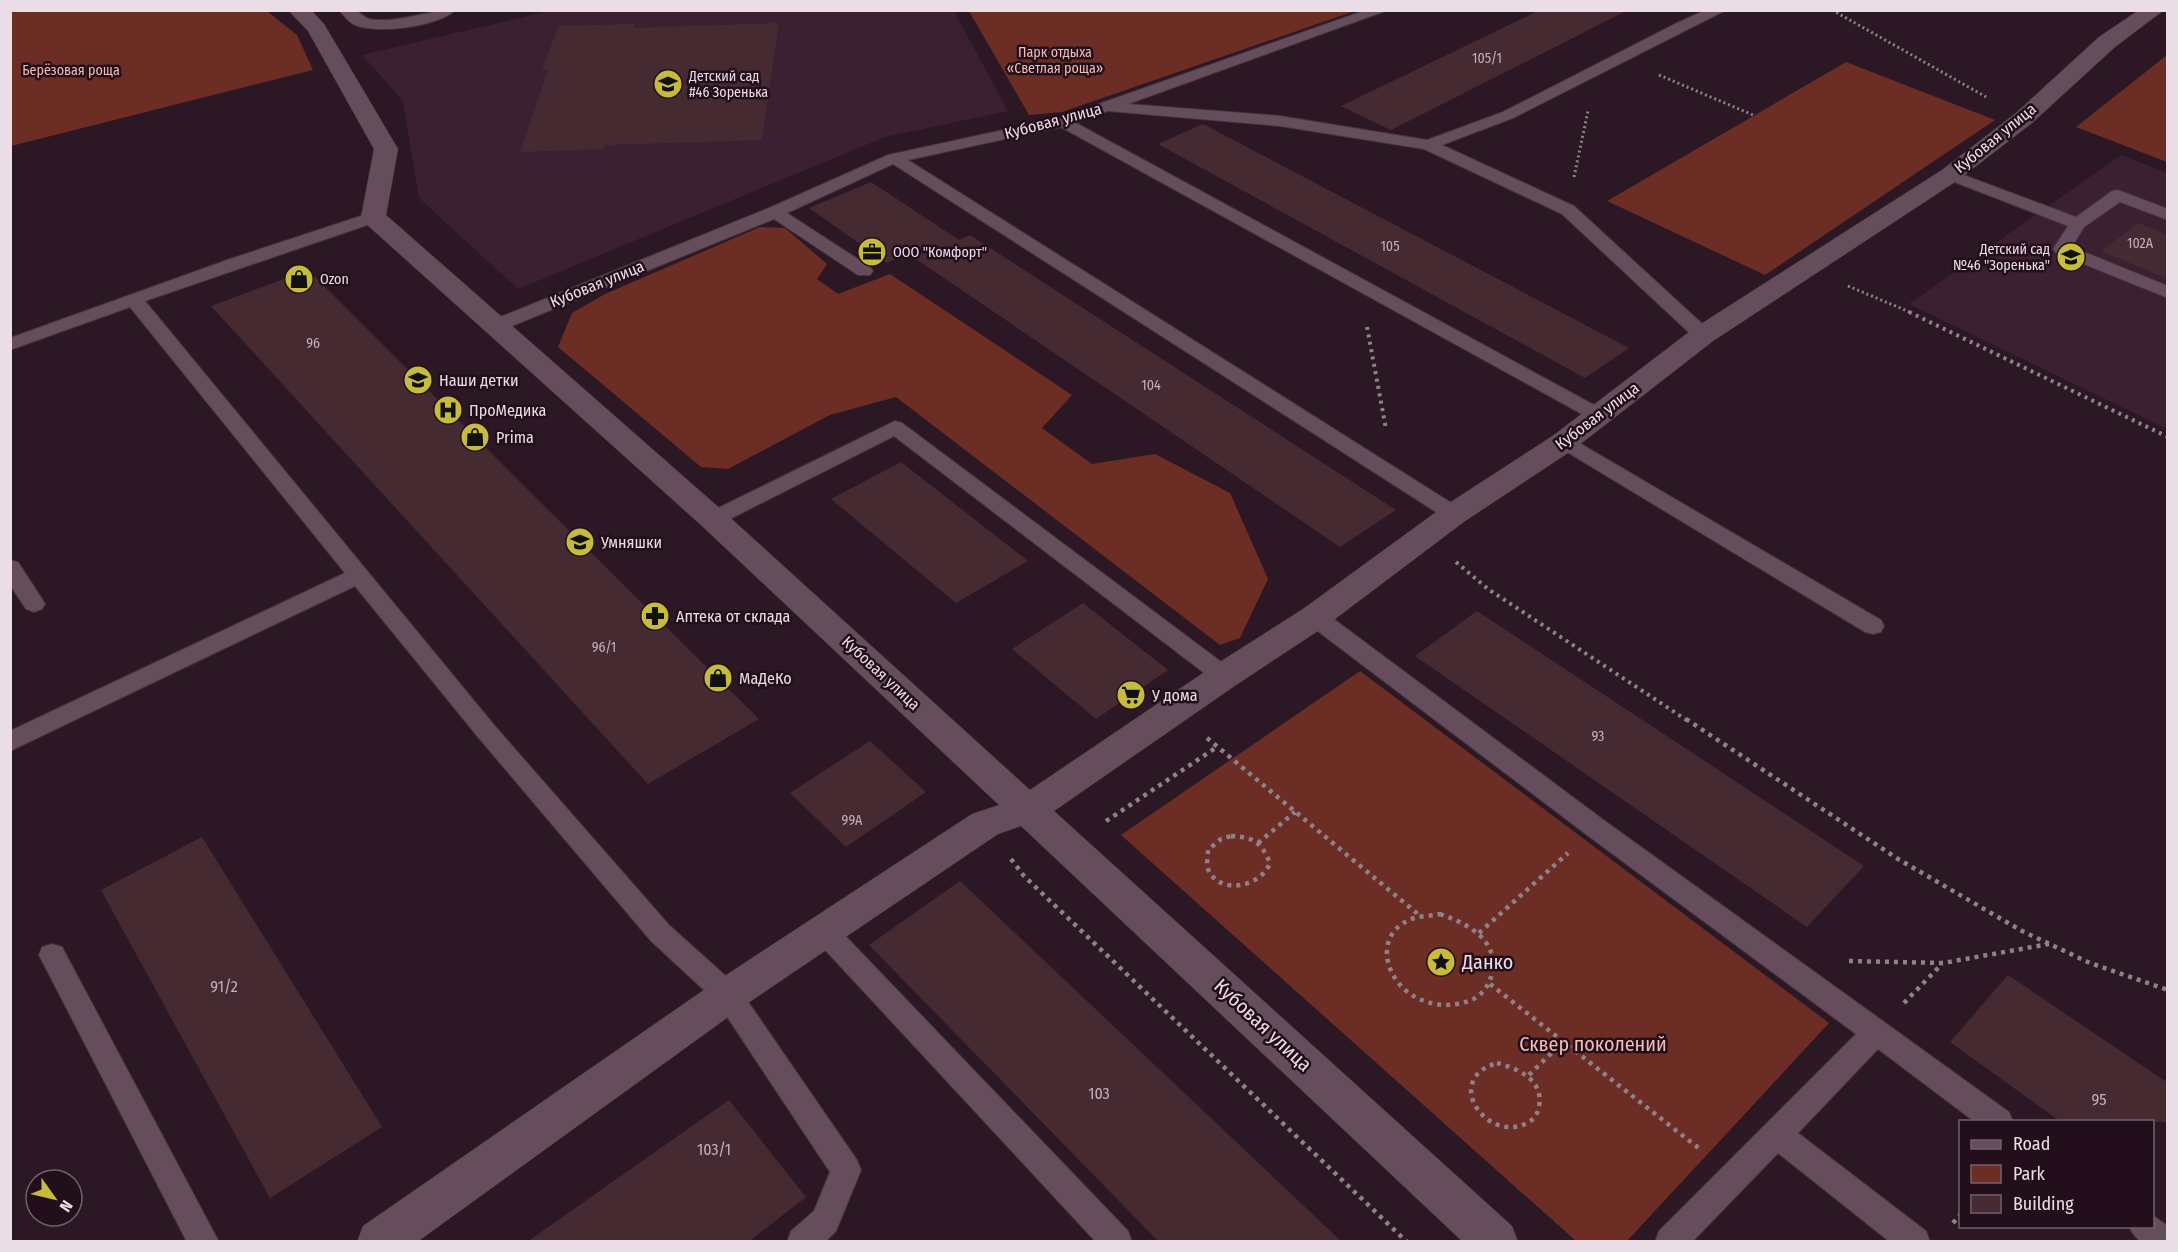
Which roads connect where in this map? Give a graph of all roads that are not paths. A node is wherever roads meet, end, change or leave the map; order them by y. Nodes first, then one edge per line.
1 (298, 10) edge
2 (346, 10) edge
3 (448, 10) edge
4 (1381, 10) edge
5 (1719, 10) edge
6 (2154, 10) edge
7 (1105, 107) junction
8 (1063, 122) junction
9 (1428, 145) junction
10 (894, 158) junction
11 (1950, 175) junction
12 (775, 212) junction
13 (2168, 215) edge
14 (373, 217) junction
15 (2078, 224) junction
16 (864, 271) dead end
17 (2168, 293) edge
18 (133, 299) junction
19 (495, 326) junction
20 (1703, 335) junction
21 (10, 345) edge
22 (1598, 416) junction
23 (1564, 442) junction
24 (1450, 518) junction
25 (713, 519) junction
26 (10, 567) edge
27 (359, 575) junction
28 (34, 604) dead end
29 (1315, 616) junction
30 (1873, 626) dead end
31 (1224, 676) junction
32 (10, 742) edge
33 (1030, 809) junction
34 (824, 931) junction
35 (52, 955) dead end
36 (728, 995) junction
37 (1876, 1032) junction
38 (1996, 1120) edge
39 (1777, 1134) junction
40 (2145, 1228) edge
41 (204, 1242) edge
42 (380, 1242) edge
43 (802, 1242) edge
44 (1118, 1242) edge
45 (1496, 1242) edge
46 (1670, 1242) edge
47 (1915, 1242) edge
48 (2164, 1242) edge

1 - 14 street
2 - 3 lane
4 - 7 lane, Кубовая улица
5 - 9 lane
6 - 11 street, Кубовая улица
7 - 8 lane, Кубовая улица
7 - 9 lane
8 - 10 lane, Кубовая улица
8 - 22 lane
9 - 20 lane
10 - 12 lane, Кубовая улица
10 - 24 lane
11 - 15 lane
11 - 20 street, Кубовая улица
12 - 16 lane
12 - 19 lane, Кубовая улица
13 - 15 lane
14 - 18 lane
14 - 19 street
15 - 17 lane
18 - 21 lane
18 - 27 lane
19 - 25 street, Кубовая улица
20 - 22 street, Кубовая улица
22 - 23 street, Кубовая улица
23 - 24 street, Кубовая улица
23 - 30 lane
24 - 29 street, Кубовая улица
25 - 31 lane
25 - 33 street, Кубовая улица
26 - 28 lane
27 - 32 lane
27 - 36 lane
29 - 31 street, Кубовая улица
29 - 37 lane
31 - 33 street, Кубовая улица
33 - 34 street
33 - 45 street, Кубовая улица
34 - 36 street
34 - 44 lane
35 - 41 lane
36 - 42 street
36 - 43 lane
37 - 38 lane
37 - 39 lane
39 - 46 lane
39 - 47 lane
40 - 48 lane

